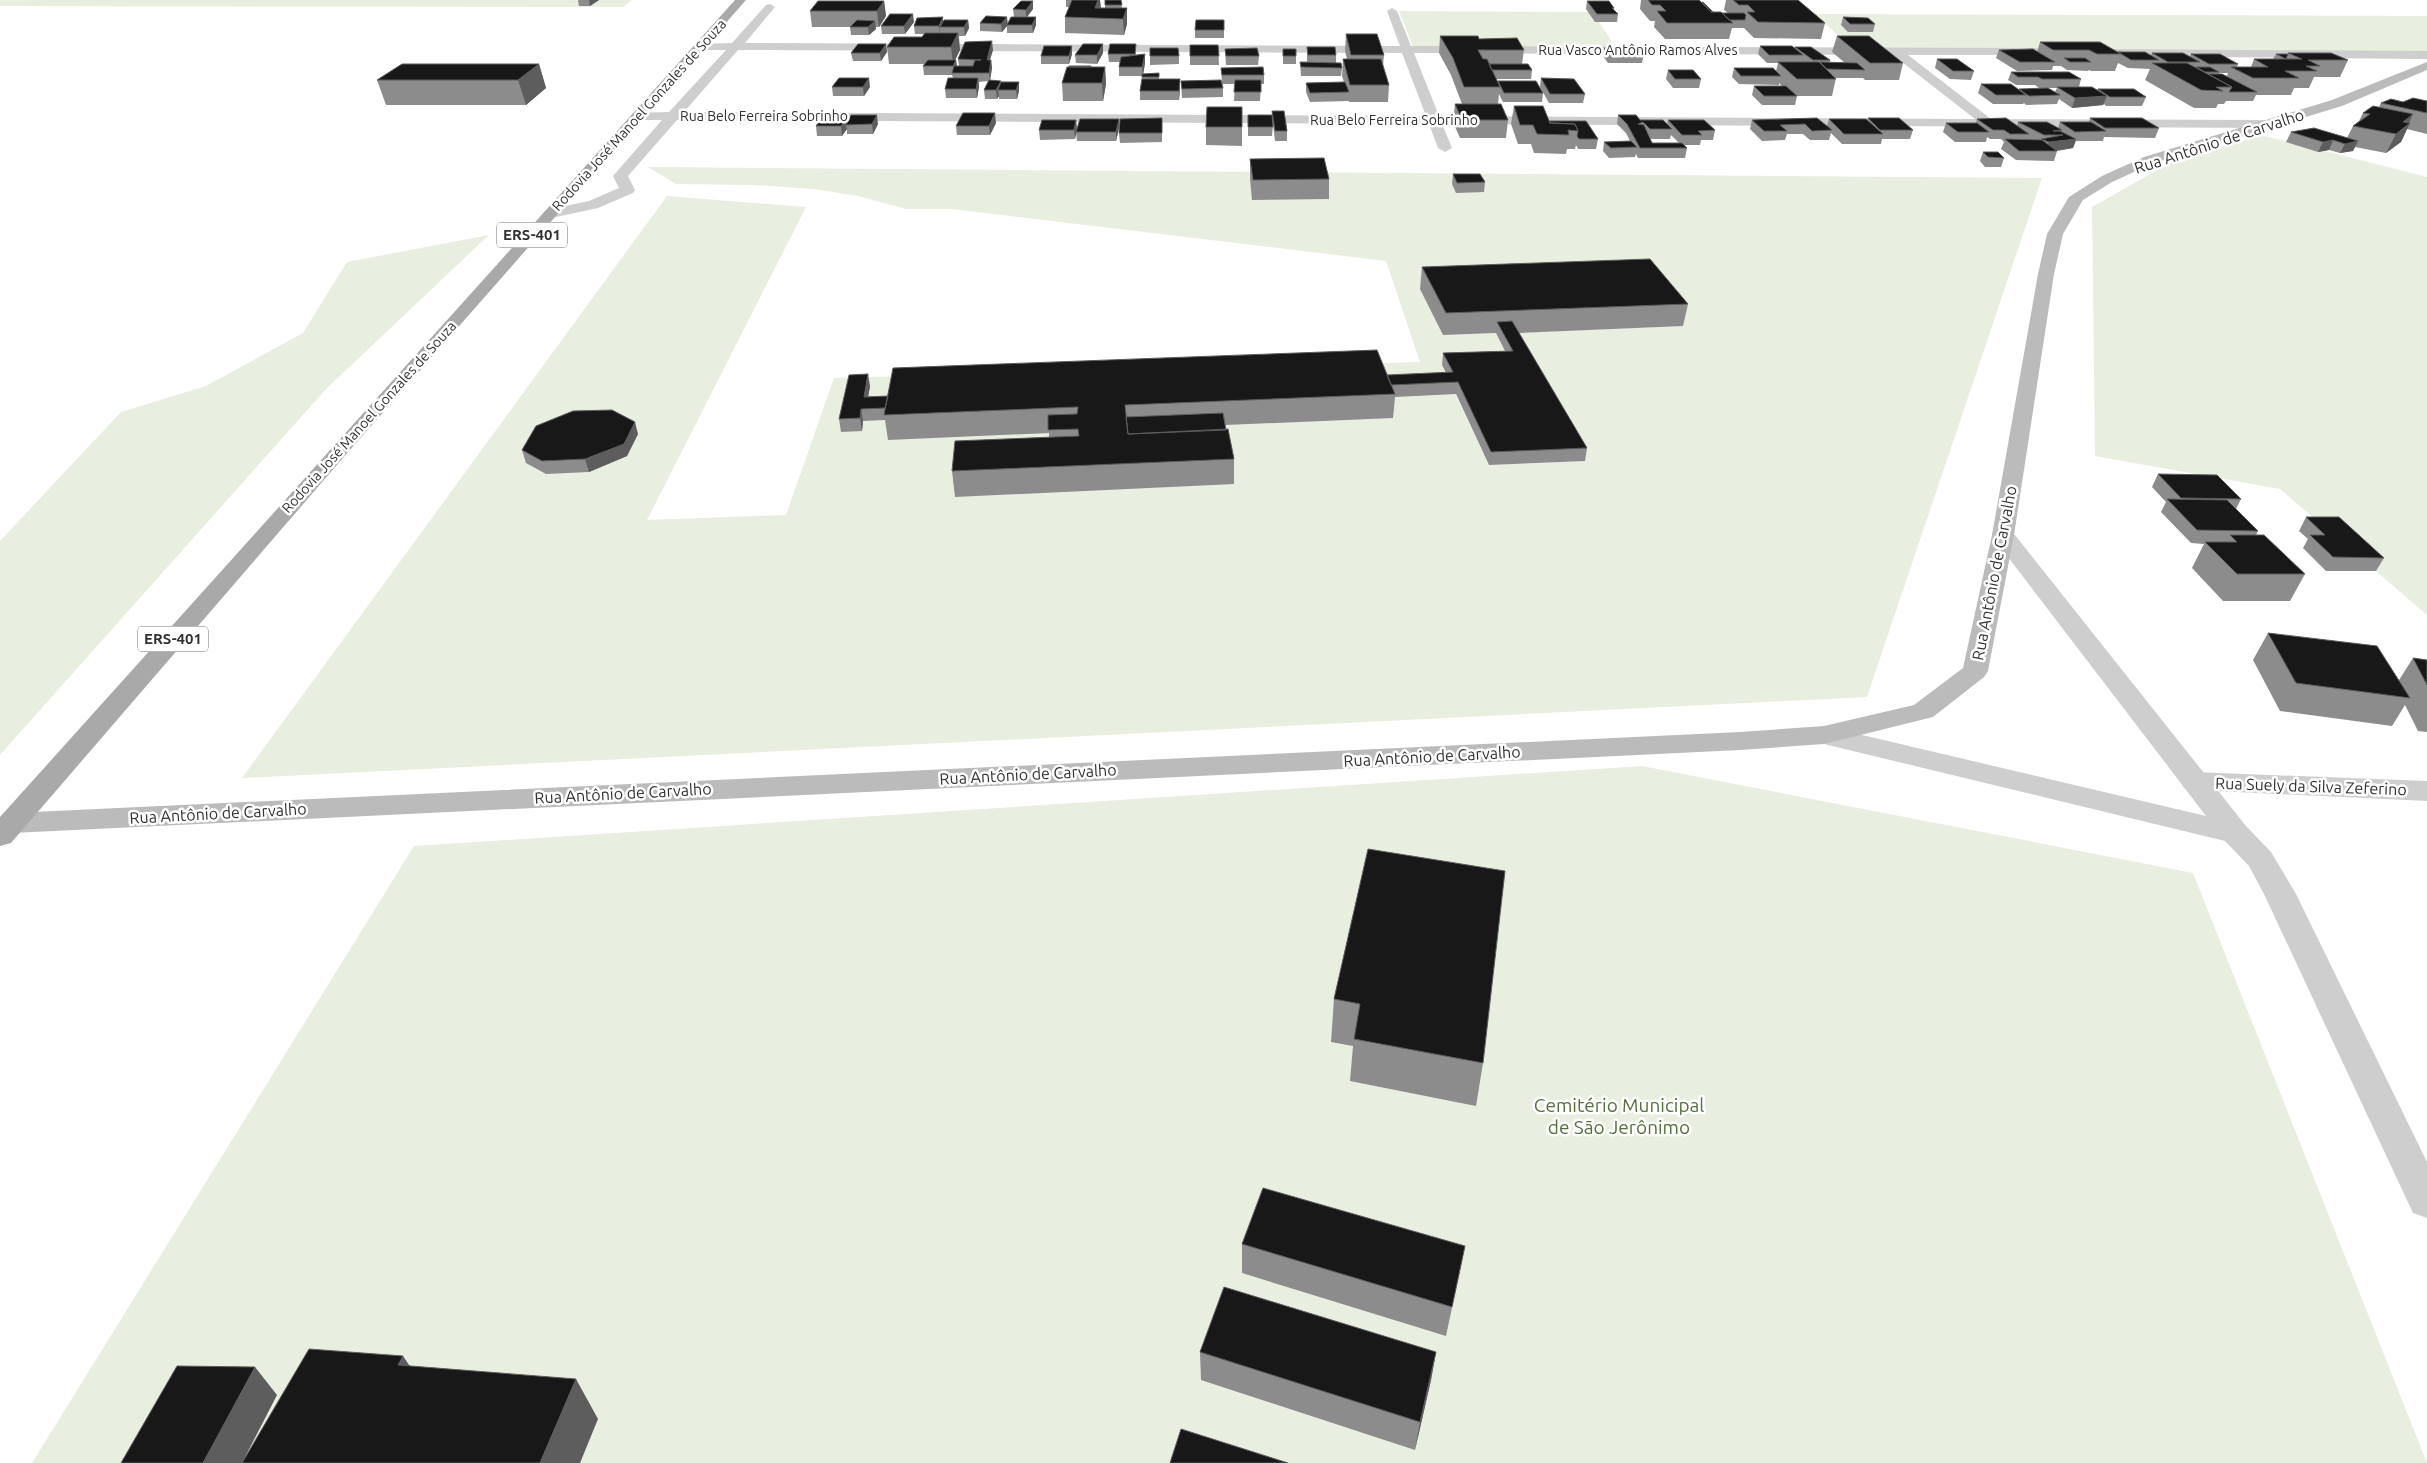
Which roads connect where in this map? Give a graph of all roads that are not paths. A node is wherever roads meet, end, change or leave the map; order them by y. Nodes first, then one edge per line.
1 (741, 0) edge
2 (770, 7) dead end
3 (1392, 11) dead end
4 (700, 46) junction
5 (735, 46) junction
6 (1406, 49) junction
7 (1895, 51) junction
8 (2044, 52) edge
9 (2094, 53) edge
10 (2427, 55) edge
11 (2427, 66) edge
12 (674, 115) junction
13 (638, 116) junction
14 (1434, 120) junction
15 (1990, 124) junction
16 (2270, 124) junction
17 (1445, 148) dead end
18 (592, 168) junction
19 (620, 176) junction
20 (550, 213) junction
21 (2002, 535) junction
22 (1824, 735) junction
23 (2194, 781) junction
24 (2427, 791) edge
25 (6, 830) edge
26 (2235, 832) junction
27 (2427, 1201) edge

1 - 4 main road, Rodovia José Manoel Gonzales de Souza / ERS-401
2 - 5 street
3 - 6 street
4 - 5 street, Rua Vasco Antônio Ramos Alves
4 - 13 main road, Rodovia José Manoel Gonzales de Souza / ERS-401
5 - 6 street, Rua Vasco Antônio Ramos Alves
5 - 12 street
6 - 7 street, Rua Vasco Antônio Ramos Alves
6 - 14 street
7 - 8 street, Rua Vasco Antônio Ramos Alves
7 - 15 street
9 - 10 street
11 - 16 main road, Rua Antônio de Carvalho
12 - 13 street, Rua Belo Ferreira Sobrinho
12 - 14 street, Rua Belo Ferreira Sobrinho
12 - 19 street
13 - 18 main road, Rodovia José Manoel Gonzales de Souza / ERS-401
14 - 15 street, Rua Belo Ferreira Sobrinho
14 - 17 street
15 - 16 street, Rua Belo Ferreira Sobrinho
16 - 21 main road, Rua Antônio de Carvalho
18 - 19 street
18 - 20 main road, Rodovia José Manoel Gonzales de Souza / ERS-401
19 - 20 street
20 - 25 main road, Rodovia José Manoel Gonzales de Souza / ERS-401
21 - 22 main road, Rua Antônio de Carvalho
21 - 23 street
22 - 25 main road, Rua Antônio de Carvalho
22 - 26 street
23 - 24 street, Rua Suely da Silva Zeferino
23 - 26 street
26 - 27 street

